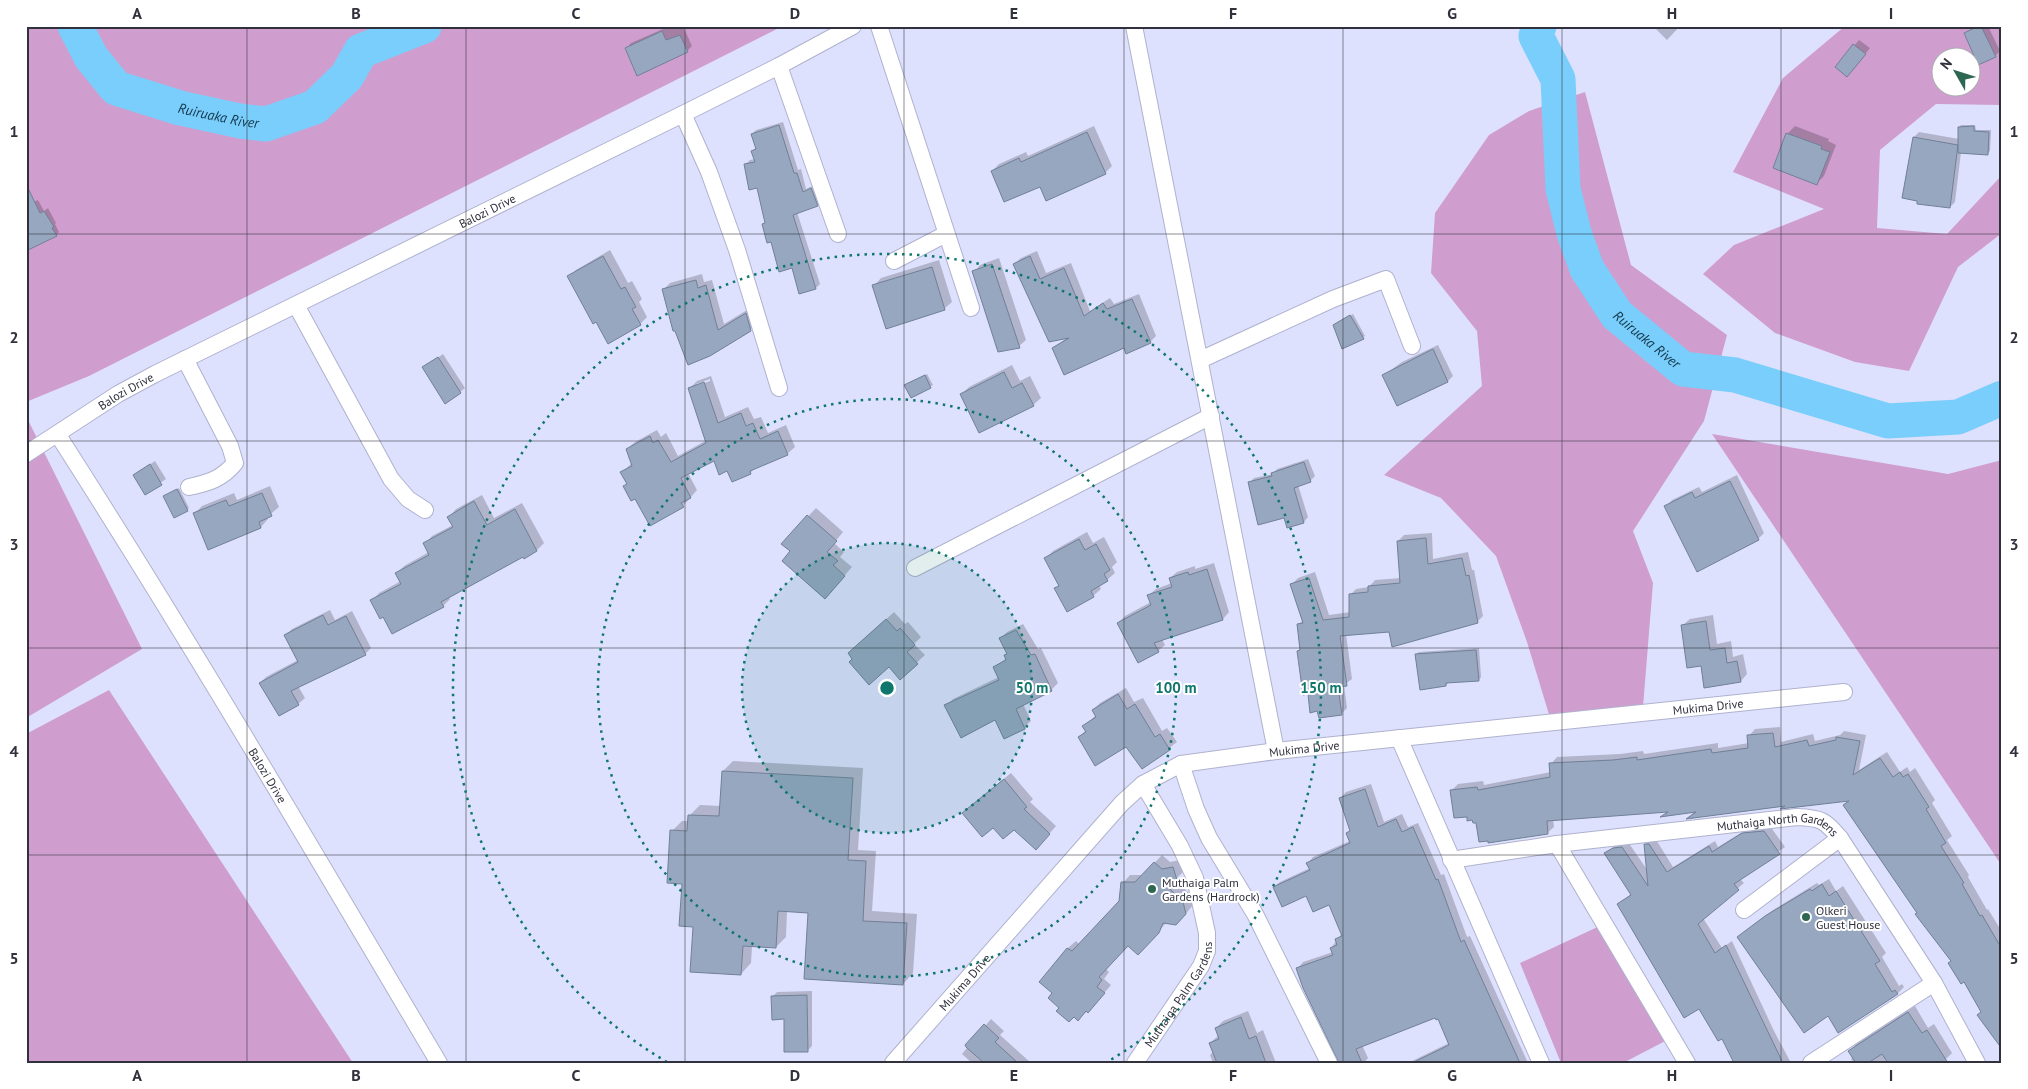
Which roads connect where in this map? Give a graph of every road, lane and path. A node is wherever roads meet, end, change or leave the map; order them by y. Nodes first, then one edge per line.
1 (853, 26) edge
2 (879, 26) edge
3 (1134, 26) edge
4 (779, 66) junction
5 (683, 114) junction
6 (838, 234) dead end
7 (946, 234) junction
8 (894, 262) dead end
9 (296, 305) junction
10 (971, 308) dead end
11 (1412, 346) dead end
12 (184, 359) junction
13 (1200, 360) junction
14 (779, 388) dead end
15 (1211, 416) junction
16 (58, 435) junction
17 (26, 454) edge
18 (189, 487) dead end
19 (425, 510) dead end
20 (915, 568) dead end
21 (1844, 692) dead end
22 (1399, 738) junction
23 (1276, 751) junction
24 (1181, 764) junction
25 (1143, 784) junction
26 (1840, 838) junction
27 (1557, 844) junction
28 (1452, 860) junction
29 (1744, 910) dead end
30 (1934, 983) junction
31 (439, 1063) edge
32 (892, 1063) edge
33 (1135, 1063) edge
34 (1330, 1063) edge
35 (1541, 1063) edge
36 (1687, 1063) edge
37 (1811, 1063) edge
38 (1976, 1063) edge

1 - 4 street, Balozi Drive
2 - 7 street
3 - 13 street
4 - 5 street, Balozi Drive
4 - 6 street
5 - 9 street, Balozi Drive
5 - 14 street
7 - 8 street
7 - 10 street
9 - 12 street, Balozi Drive
9 - 19 street
11 - 13 street
12 - 16 street, Balozi Drive
12 - 18 street
13 - 15 street
15 - 20 street
15 - 23 street
16 - 17 street
16 - 31 street, Balozi Drive
21 - 22 street, Mukima Drive
22 - 23 street, Mukima Drive
22 - 28 street
23 - 24 street, Mukima Drive
24 - 25 street, Mukima Drive
24 - 34 street
25 - 32 street, Mukima Drive
25 - 33 street, Muthaiga Palm Gardens
26 - 27 street, Muthaiga North Gardens
26 - 29 street
26 - 30 street, Muthaiga North Gardens
27 - 28 street, Muthaiga North Gardens
27 - 36 street
28 - 35 street
30 - 37 street
30 - 38 street, Muthaiga North Gardens

